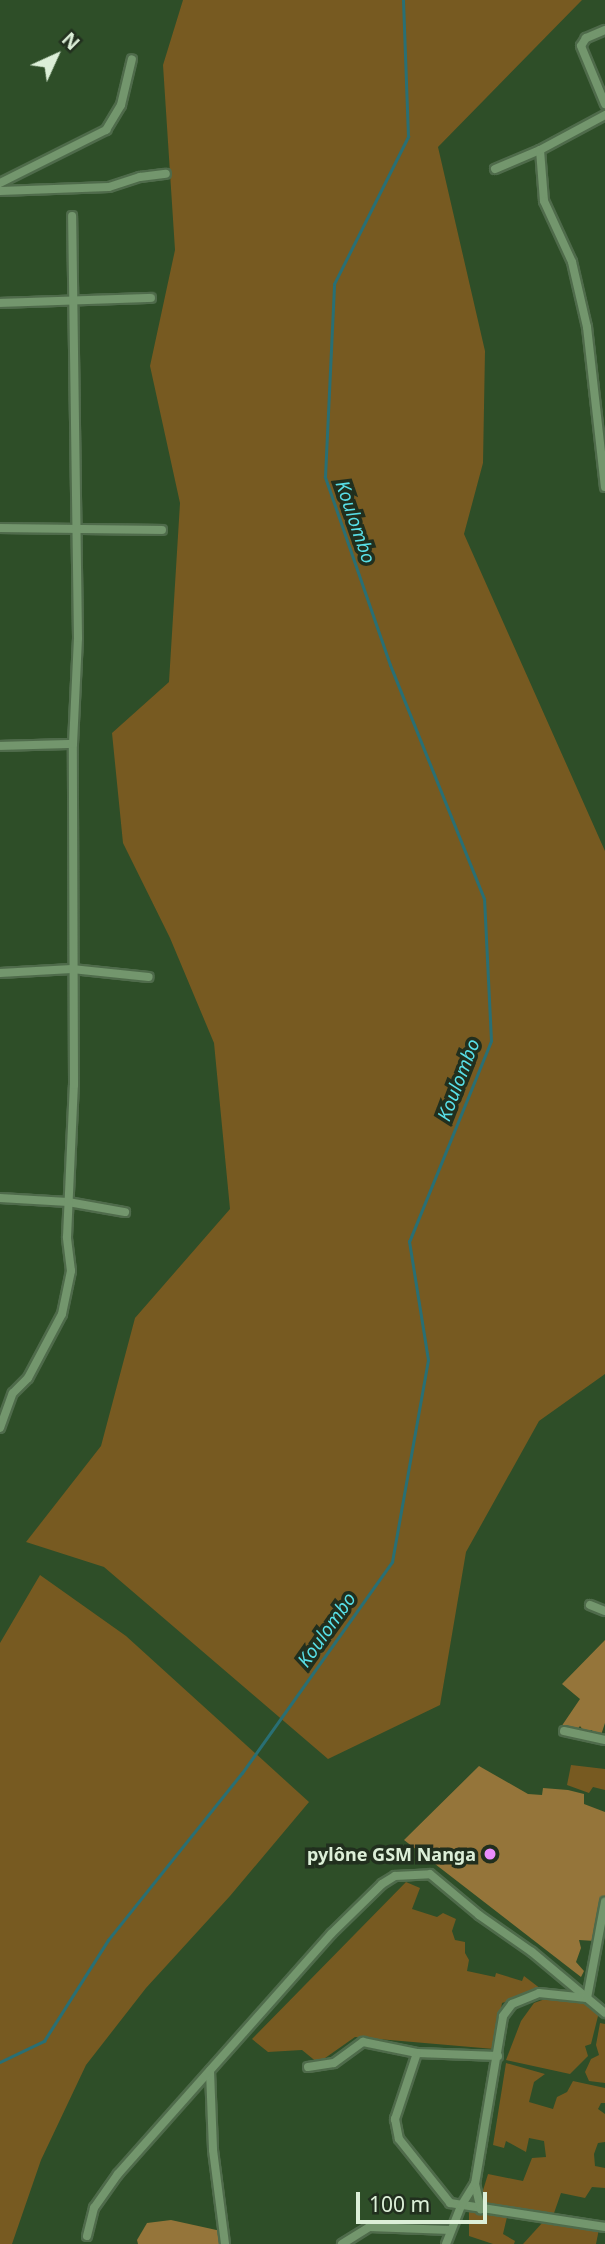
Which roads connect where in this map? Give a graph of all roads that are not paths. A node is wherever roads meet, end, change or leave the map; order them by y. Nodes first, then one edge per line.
1 (605, 30) edge
2 (132, 59) dead end
3 (605, 104) edge
4 (605, 115) edge
5 (540, 150) junction
6 (495, 169) dead end
7 (166, 174) dead end
8 (0, 183) edge
9 (0, 191) edge
10 (72, 216) dead end
11 (151, 298) dead end
12 (75, 299) junction
13 (0, 303) edge
14 (604, 469) edge
15 (605, 487) edge
16 (0, 528) edge
17 (76, 529) junction
18 (162, 530) dead end
19 (73, 744) junction
20 (0, 746) edge
21 (72, 969) junction
22 (0, 973) edge
23 (149, 977) dead end
24 (0, 1198) edge
25 (68, 1202) junction
26 (125, 1212) dead end
27 (0, 1428) edge
28 (590, 1605) dead end
29 (605, 1611) edge
30 (564, 1731) dead end
31 (605, 1740) edge
32 (605, 1902) edge
33 (587, 1998) junction
34 (605, 2012) edge
35 (416, 2053) junction
36 (498, 2056) junction
37 (308, 2067) dead end
38 (209, 2071) junction
39 (475, 2184) junction
40 (461, 2206) junction
41 (481, 2209) junction
42 (605, 2227) edge
43 (450, 2230) junction
44 (87, 2236) dead end
45 (225, 2244) edge
46 (342, 2244) edge
47 (446, 2244) edge

1 - 3 street
2 - 8 street
4 - 5 street
5 - 6 street
5 - 14 street
7 - 9 street
10 - 12 street
11 - 12 street
12 - 13 street
12 - 17 street
14 - 15 street
16 - 17 street
17 - 18 street
17 - 19 street
19 - 20 street
19 - 21 street
21 - 22 street
21 - 23 street
21 - 25 street
24 - 25 street
25 - 26 street
25 - 27 street
28 - 29 street
30 - 31 street
32 - 33 street
33 - 34 street
33 - 36 street
33 - 38 street
35 - 36 street
35 - 37 street
35 - 40 street
36 - 39 street
38 - 44 street
38 - 45 street
39 - 40 street
39 - 41 street
40 - 41 street
40 - 43 street
41 - 42 street
43 - 46 street
43 - 47 street

